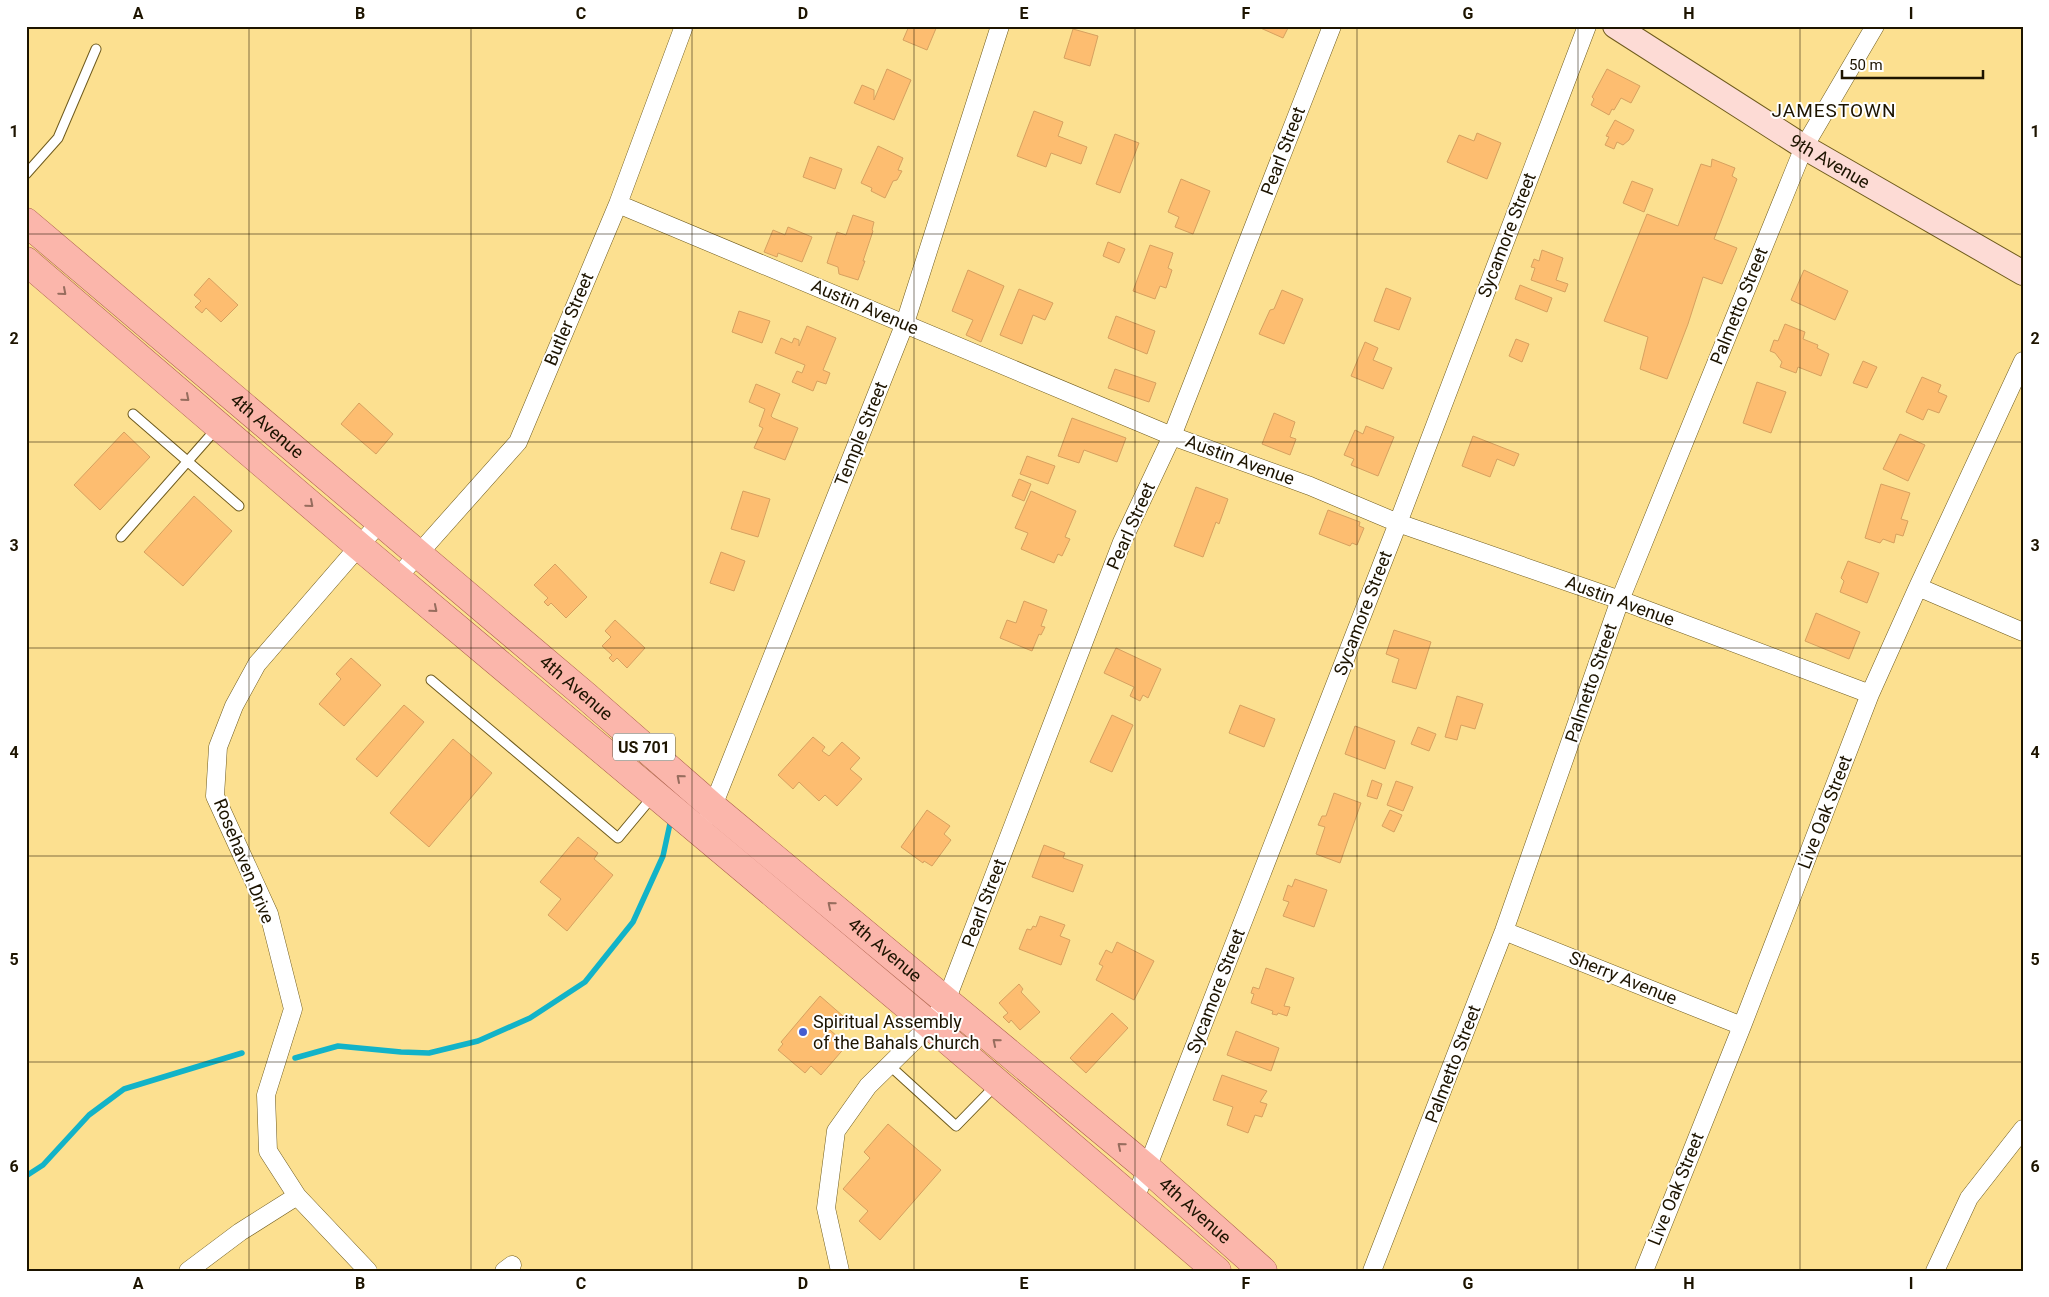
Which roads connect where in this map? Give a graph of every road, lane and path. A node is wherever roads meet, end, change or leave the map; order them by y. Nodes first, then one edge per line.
1 (684, 26) edge
2 (1000, 26) edge
3 (1332, 26) edge
4 (1587, 26) edge
5 (1615, 26) edge
6 (1875, 26) edge
7 (96, 49) dead end
8 (1804, 147) junction
9 (26, 174) edge
10 (618, 204) junction
11 (26, 222) edge
12 (26, 261) edge
13 (2023, 273) edge
14 (905, 323) junction
15 (2023, 361) edge
16 (133, 414) dead end
17 (218, 426) junction
18 (1172, 436) junction
19 (187, 461) junction
20 (239, 506) dead end
21 (380, 522) junction
22 (1398, 523) junction
23 (120, 537) dead end
24 (360, 547) junction
25 (418, 554) junction
26 (397, 578) junction
27 (1918, 587) junction
28 (1620, 600) junction
29 (2023, 632) edge
30 (431, 680) dead end
31 (1870, 694) junction
32 (654, 795) junction
33 (713, 807) junction
34 (702, 835) junction
35 (1504, 931) junction
36 (946, 1000) junction
37 (930, 1024) junction
38 (1742, 1026) junction
39 (889, 1065) junction
40 (998, 1083) junction
41 (2023, 1129) edge
42 (1147, 1168) junction
43 (297, 1196) junction
44 (1135, 1199) junction
45 (1260, 1270) edge
46 (188, 1271) edge
47 (368, 1271) edge
48 (840, 1271) edge
49 (1217, 1271) edge
50 (1372, 1271) edge
51 (1644, 1271) edge
52 (1935, 1271) edge

1 - 10 street, Butler Street
2 - 14 street, Temple Street
3 - 18 street, Pearl Street
4 - 22 street, Sycamore Street
5 - 8 street, 9th Avenue
6 - 8 street, Palmetto Street
7 - 9 lane
8 - 13 street, 9th Avenue
8 - 28 street, Palmetto Street
10 - 14 street, Austin Avenue
10 - 25 street, Butler Street
11 - 21 main road, 4th Avenue / US 701
12 -> 17 main road, 4th Avenue / US 701
14 - 18 street, Austin Avenue
14 - 33 street, Temple Street
15 - 27 street, Live Oak Street
16 - 19 lane
17 - 19 lane
17 -> 24 main road, 4th Avenue / US 701
18 - 22 street, Austin Avenue
18 - 36 street, Pearl Street
19 - 20 lane
19 - 23 lane
21 - 24 street, Rosehaven Drive
21 - 25 main road, 4th Avenue / US 701
22 - 28 street, Austin Avenue
22 - 42 street, Sycamore Street
24 - 26 main road, 4th Avenue / US 701
24 - 43 street, Rosehaven Drive
25 - 26 street, Butler Street
33 -> 25 main road, 4th Avenue / US 701
26 -> 32 main road, 4th Avenue / US 701
27 - 29 street
27 - 31 street, Live Oak Street
28 - 31 street, Austin Avenue
28 - 35 street, Palmetto Street
30 - 32 lane
31 - 38 street, Live Oak Street
32 - 34 main road, 4th Avenue / US 701
33 - 34 street, Temple Street
36 -> 33 main road, 4th Avenue / US 701
34 - 37 main road, 4th Avenue / US 701
35 - 38 street, Sherry Avenue
35 - 50 street, Palmetto Street
36 - 37 street, Pearl Street
42 -> 36 main road, 4th Avenue / US 701
37 - 39 street, Pearl Street
37 - 40 main road, 4th Avenue / US 701
38 - 51 street, Live Oak Street
39 - 40 lane
39 - 48 street, Pearl Street
40 - 44 main road, 4th Avenue / US 701
41 - 52 street
42 - 44 street, Sycamore Street
42 - 45 main road, 4th Avenue / US 701
43 - 46 street
43 - 47 street, Rosehaven Drive
44 - 49 main road, 4th Avenue / US 701

